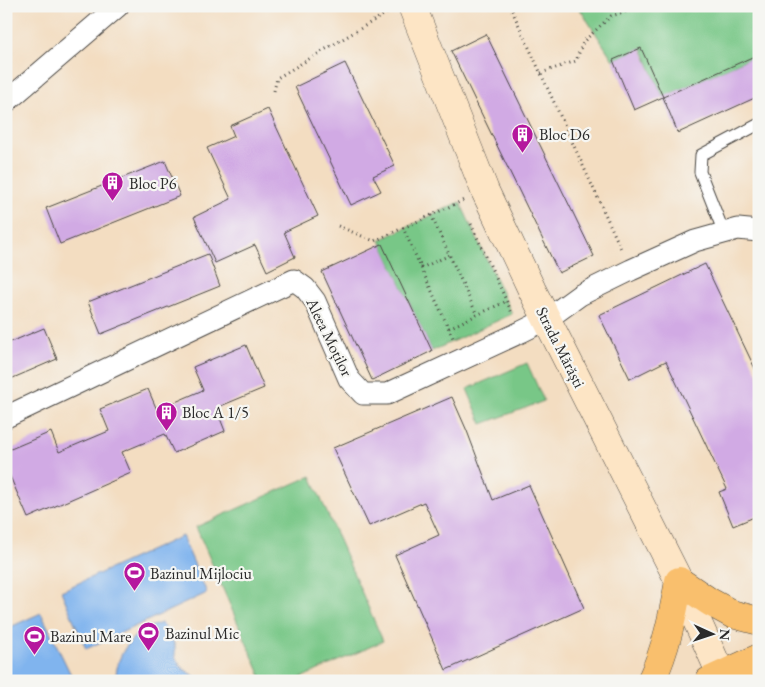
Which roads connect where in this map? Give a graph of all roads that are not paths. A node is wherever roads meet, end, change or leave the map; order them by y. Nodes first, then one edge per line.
1 (118, 6) edge
2 (402, 8) edge
3 (6, 102) edge
4 (759, 124) edge
5 (759, 230) edge
6 (724, 233) junction
7 (547, 319) junction
8 (6, 417) edge
9 (679, 581) junction
10 (759, 621) edge
11 (759, 658) edge
12 (718, 679) edge
13 (651, 681) edge

1 - 3 street
2 - 7 main road, Strada Mărăști
4 - 6 lane
5 - 6 street, Aleea Moților
6 - 7 street, Aleea Moților
7 - 8 street, Aleea Moților
7 - 9 main road, Strada Mărăști
9 - 10 main road
9 - 12 main road, Strada Mărăști
9 - 13 main road
11 - 12 main road

